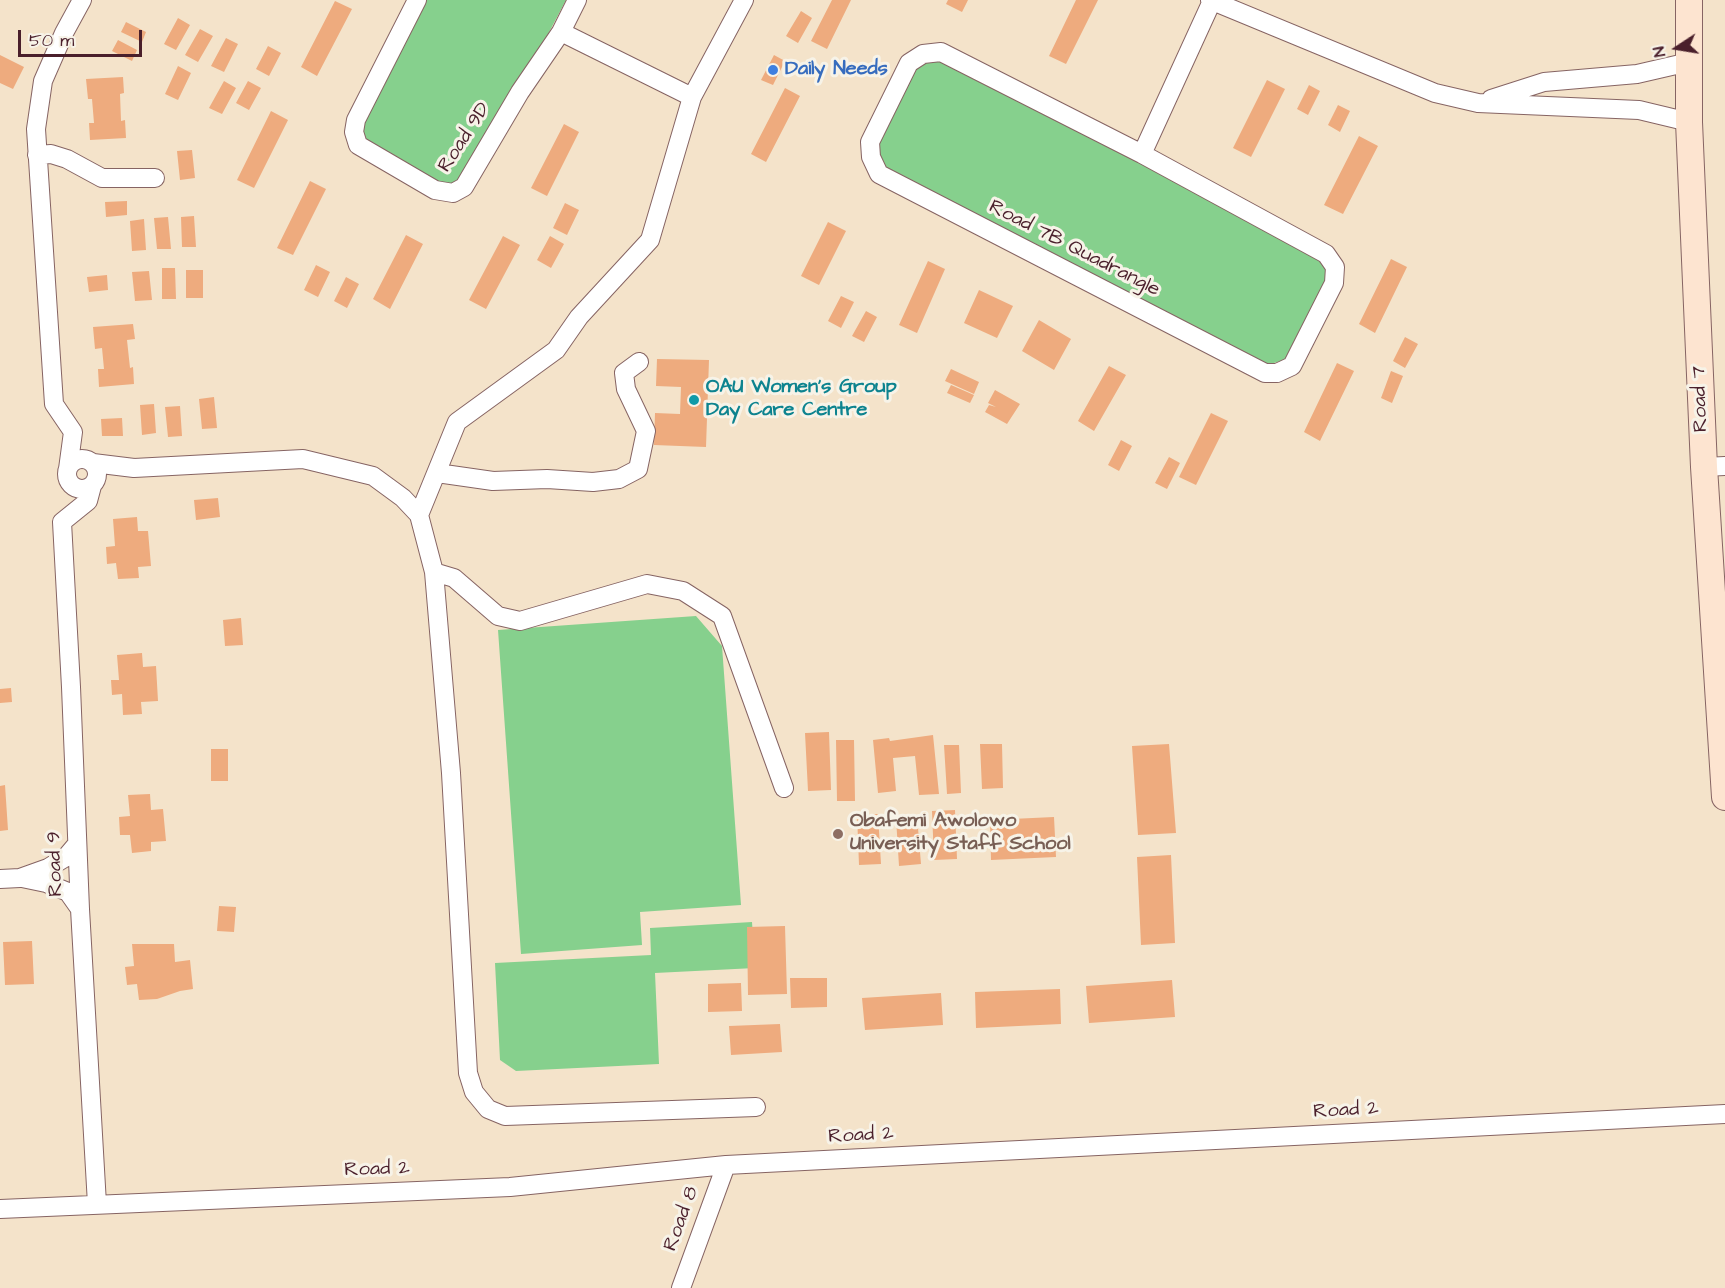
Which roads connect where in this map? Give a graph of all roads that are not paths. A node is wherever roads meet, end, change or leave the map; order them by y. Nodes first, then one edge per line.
1 (82, 0) edge
2 (417, 0) edge
3 (577, 0) edge
4 (744, 0) edge
5 (1689, 0) edge
6 (1211, 1) edge
7 (561, 32) junction
8 (1689, 62) junction
9 (692, 96) junction
10 (1478, 103) junction
11 (1689, 122) junction
12 (1142, 154) junction
13 (37, 155) junction
14 (155, 178) dead end
15 (639, 362) dead end
16 (54, 404) junction
17 (92, 462) junction
18 (1714, 466) edge
19 (134, 468) junction
20 (437, 473) junction
21 (68, 475) junction
22 (94, 484) junction
23 (419, 515) junction
24 (62, 522) junction
25 (434, 572) junction
26 (784, 788) dead end
27 (1725, 797) edge
28 (77, 844) junction
29 (20, 878) junction
30 (0, 879) edge
31 (80, 909) junction
32 (756, 1107) dead end
33 (1725, 1114) edge
34 (726, 1165) junction
35 (97, 1204) junction
36 (0, 1209) edge
37 (681, 1288) edge

1 - 13 street
2 - 7 street, Road 9D
3 - 7 street, Road 9D
4 - 9 street
5 - 8 street, Road 7
6 - 10 street
6 - 12 street
7 - 9 street
8 - 10 street
8 - 11 street, Road 7
9 - 20 street
10 - 11 street
11 - 18 street, Road 7
12 - 12 street, Road 7B Quadrangle
13 - 14 street
13 - 16 street
15 - 20 street
16 - 17 street
16 - 21 street
17 - 19 street
17 - 21 street
17 - 22 street
18 - 27 street, Road 7
19 - 22 street
19 - 23 street
20 - 23 street
21 - 22 street
21 - 24 street
22 - 24 street
23 - 25 street
24 - 28 street, Road 9
25 - 26 street
25 - 32 street
28 - 29 street
28 - 31 street, Road 9
29 - 30 street
29 - 31 street
31 - 35 street, Road 9
33 - 34 street, Road 2
34 - 35 street, Road 2
34 - 37 street, Road 8
35 - 36 street, Road 2

